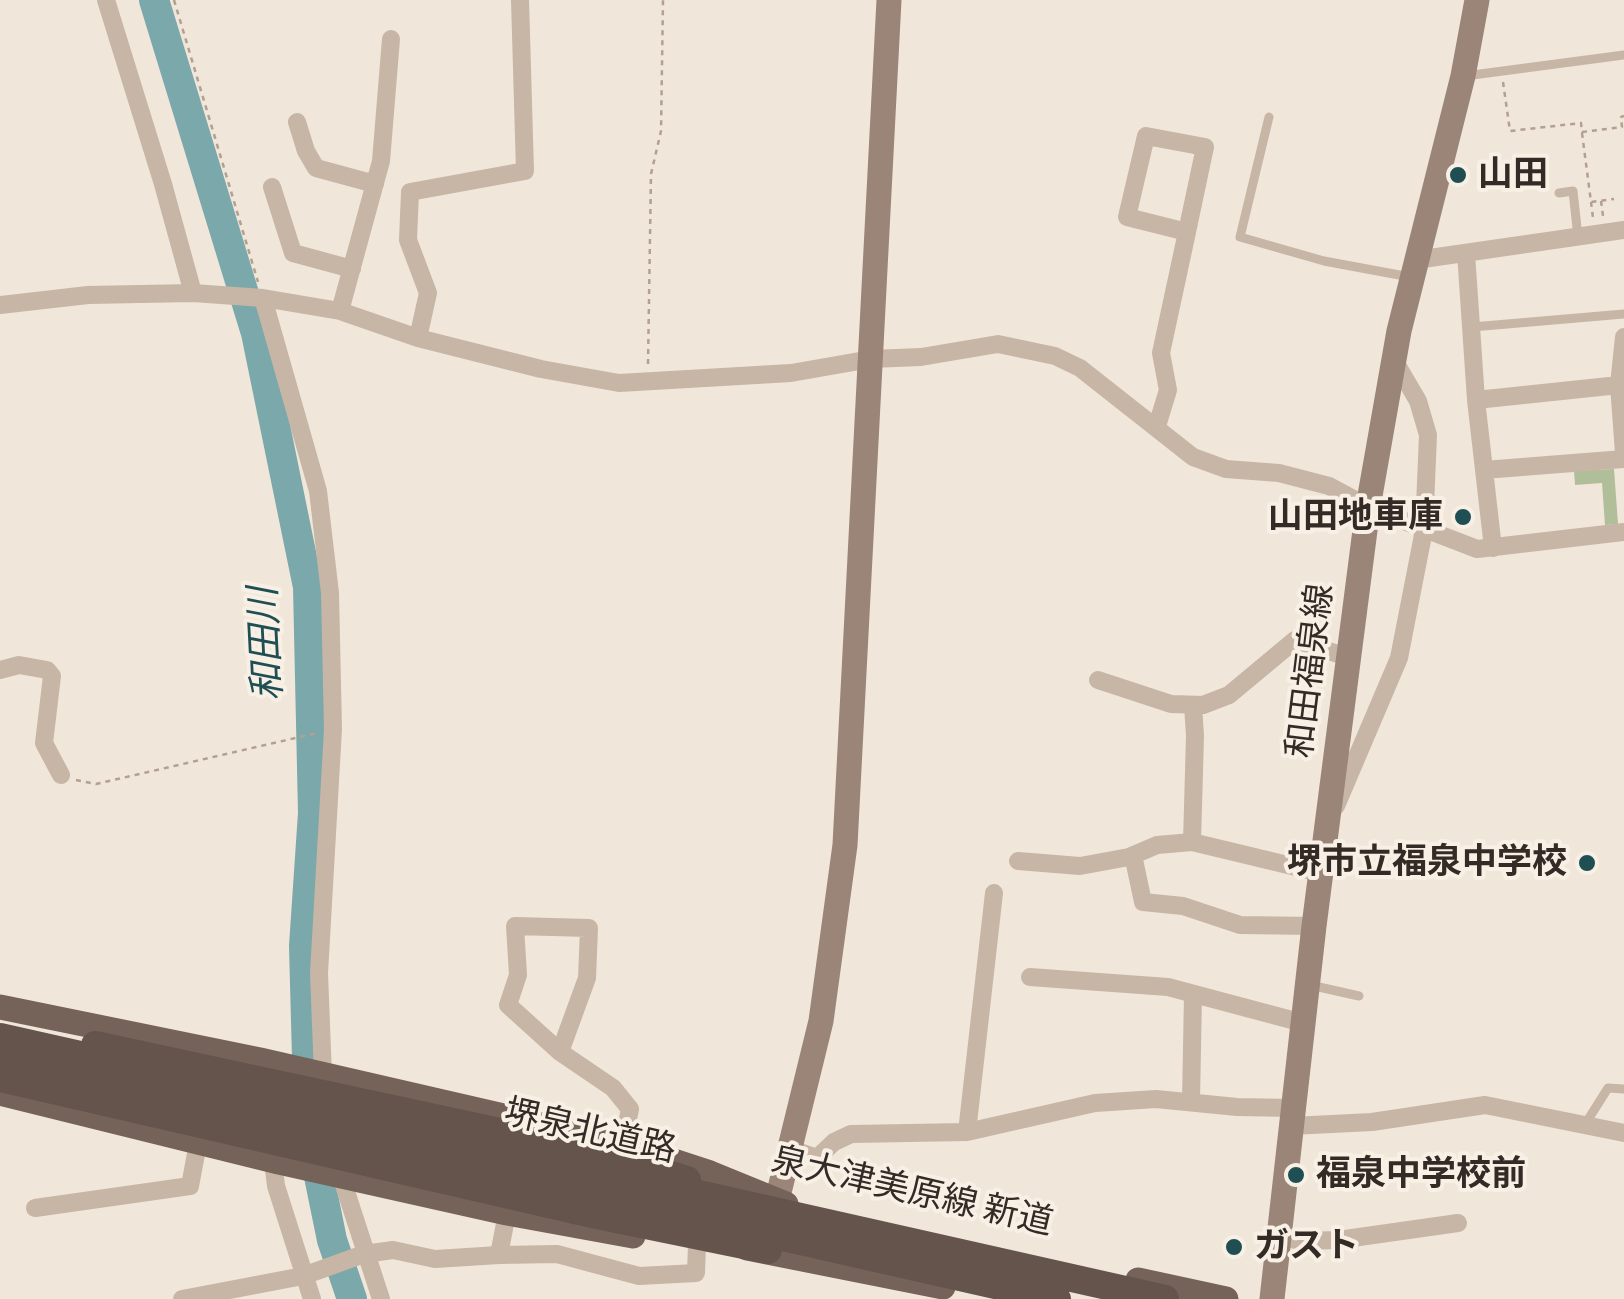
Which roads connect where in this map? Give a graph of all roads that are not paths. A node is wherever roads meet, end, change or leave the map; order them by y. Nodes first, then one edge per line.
1 (106, 0) edge
2 (520, 0) edge
3 (889, 0) edge
4 (1477, 0) edge
5 (391, 39) dead end
6 (1624, 55) edge
7 (1463, 76) junction
8 (1269, 117) dead end
9 (297, 122) dead end
10 (375, 184) junction
11 (272, 187) dead end
12 (1559, 193) dead end
13 (1619, 223) edge
14 (1187, 232) junction
15 (1578, 237) junction
16 (1466, 253) junction
17 (352, 269) junction
18 (1414, 269) junction
19 (193, 293) junction
20 (258, 298) junction
21 (0, 305) edge
22 (340, 311) junction
23 (1624, 314) edge
24 (1471, 328) junction
25 (1624, 337) edge
26 (418, 338) junction
27 (871, 359) junction
28 (1394, 360) junction
29 (1619, 384) junction
30 (1476, 400) junction
31 (1157, 426) junction
32 (1624, 456) edge
33 (1484, 470) junction
34 (1368, 506) junction
35 (1424, 530) junction
36 (1624, 532) edge
37 (1493, 548) junction
38 (1347, 657) junction
39 (0, 670) edge
40 (1098, 680) dead end
41 (1193, 705) junction
42 (60, 775) road end
43 (1326, 829) junction
44 (1192, 842) junction
45 (1133, 856) junction
46 (1018, 861) dead end
47 (1321, 874) junction
48 (994, 893) dead end
49 (1314, 926) junction
50 (1030, 976) dead end
51 (1307, 985) junction
52 (1193, 994) junction
53 (1359, 996) dead end
54 (0, 1007) edge
55 (1302, 1023) junction
56 (0, 1025) edge
57 (0, 1037) edge
58 (560, 1052) junction
59 (0, 1060) edge
60 (320, 1075) junction
61 (0, 1078) edge
62 (1624, 1089) edge
63 (0, 1093) edge
64 (1191, 1102) junction
65 (1292, 1117) junction
66 (1584, 1126) junction
67 (967, 1132) junction
68 (1624, 1133) edge
69 (198, 1143) junction
70 (788, 1148) junction
71 (617, 1150) junction
72 (276, 1162) junction
73 (341, 1176) junction
74 (776, 1202) junction
75 (35, 1208) dead end
76 (507, 1213) junction
77 (1458, 1223) dead end
78 (1280, 1237) junction
79 (697, 1244) junction
80 (768, 1250) junction
81 (364, 1254) junction
82 (499, 1255) junction
83 (303, 1276) junction
84 (182, 1299) edge
85 (312, 1299) edge
86 (380, 1299) edge
87 (996, 1299) edge
88 (1056, 1299) edge
89 (1164, 1299) edge
90 (1226, 1299) edge
91 (1272, 1299) edge

1 - 19 street
2 - 26 street
3 - 27 main road
4 - 7 main road, 和田福泉線
5 - 10 street
6 - 7 lane
7 - 18 main road, 和田福泉線
8 - 18 lane
9 - 10 street
10 - 17 street
11 - 17 street
12 - 15 lane
13 - 15 street
14 - 14 street
14 - 31 street
15 - 16 street
16 - 18 street
16 - 24 street
17 - 22 street
18 - 28 main road, 和田福泉線
19 - 20 street
19 - 21 street
20 - 22 street
20 - 60 street
22 - 26 street
23 - 24 lane
24 - 30 street
25 - 29 street
26 - 27 street
27 - 31 street
27 - 70 main road
28 - 34 main road, 和田福泉線
28 - 35 street
29 - 30 street
29 - 32 street
30 - 33 street
31 - 34 street
32 - 33 street
33 - 37 street
34 - 35 street
34 - 38 main road, 和田福泉線
35 - 37 street
35 - 43 street
36 - 37 street
38 - 41 street
38 - 43 main road, 和田福泉線
39 - 42 street
40 - 41 street
41 - 44 street
43 - 47 main road, 和田福泉線
44 - 45 street
44 - 47 street
45 - 46 street
45 - 49 street
47 - 49 main road, 和田福泉線
48 - 67 street
49 - 51 main road, 和田福泉線
50 - 52 street
51 - 53 lane
51 - 55 main road, 和田福泉線
52 - 55 street
52 - 64 street
54 - 60 main road
55 - 65 main road, 和田福泉線
56 - 71 highway
57 - 89 highway, 堺泉北道路, bridge
58 - 58 street
58 - 71 street
59 - 88 highway, 堺泉北道路, bridge
60 - 71 main road
61 - 80 highway
62 - 66 lane
63 - 69 main road
64 - 65 street
64 - 67 street
65 - 66 street
65 - 78 main road, 和田福泉線
66 - 68 street
67 - 70 street
69 - 72 main road
69 - 75 street
70 - 74 main road
71 - 74 highway
72 - 73 main road
72 - 83 street
73 - 76 main road
73 - 81 street
74 - 80 main road
74 - 90 main road, 泉大津美原線 新道
76 - 79 main road
76 - 82 street
77 - 78 street
78 - 91 main road, 和田福泉線
79 - 80 main road
79 - 82 street
80 - 87 main road
81 - 82 street
81 - 83 street
81 - 86 street
83 - 84 street
83 - 85 street

